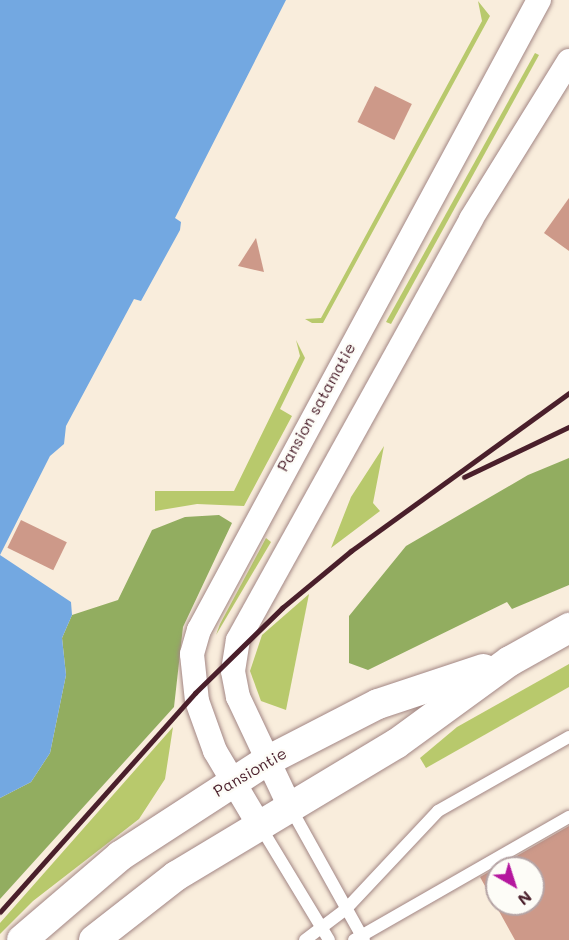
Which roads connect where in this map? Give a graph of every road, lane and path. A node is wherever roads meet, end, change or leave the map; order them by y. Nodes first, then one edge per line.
1 (539, 0) edge
2 (569, 61) edge
3 (569, 628) edge
4 (510, 661) junction
5 (569, 737) edge
6 (265, 762) junction
7 (232, 782) junction
8 (290, 807) junction
9 (569, 817) edge
10 (259, 825) junction
11 (346, 909) junction
12 (322, 926) junction
13 (360, 939) edge
14 (22, 940) edge
15 (94, 940) edge
16 (305, 940) edge
17 (329, 940) edge

1 - 7 street, Pansion satamatie
2 - 6 street
3 - 4 street, Pansiontie
4 - 6 street, Pansiontie
4 - 8 street, Pansiontie
5 - 11 lane
6 - 7 street, Pansiontie
6 - 8 street
7 - 10 street, Pansion satamatie
7 - 14 street, Pansiontie
8 - 10 street, Pansiontie
8 - 11 lane
9 - 13 lane
10 - 12 lane
10 - 15 street, Pansiontie
11 - 12 lane
11 - 13 lane
12 - 16 lane
12 - 17 lane

